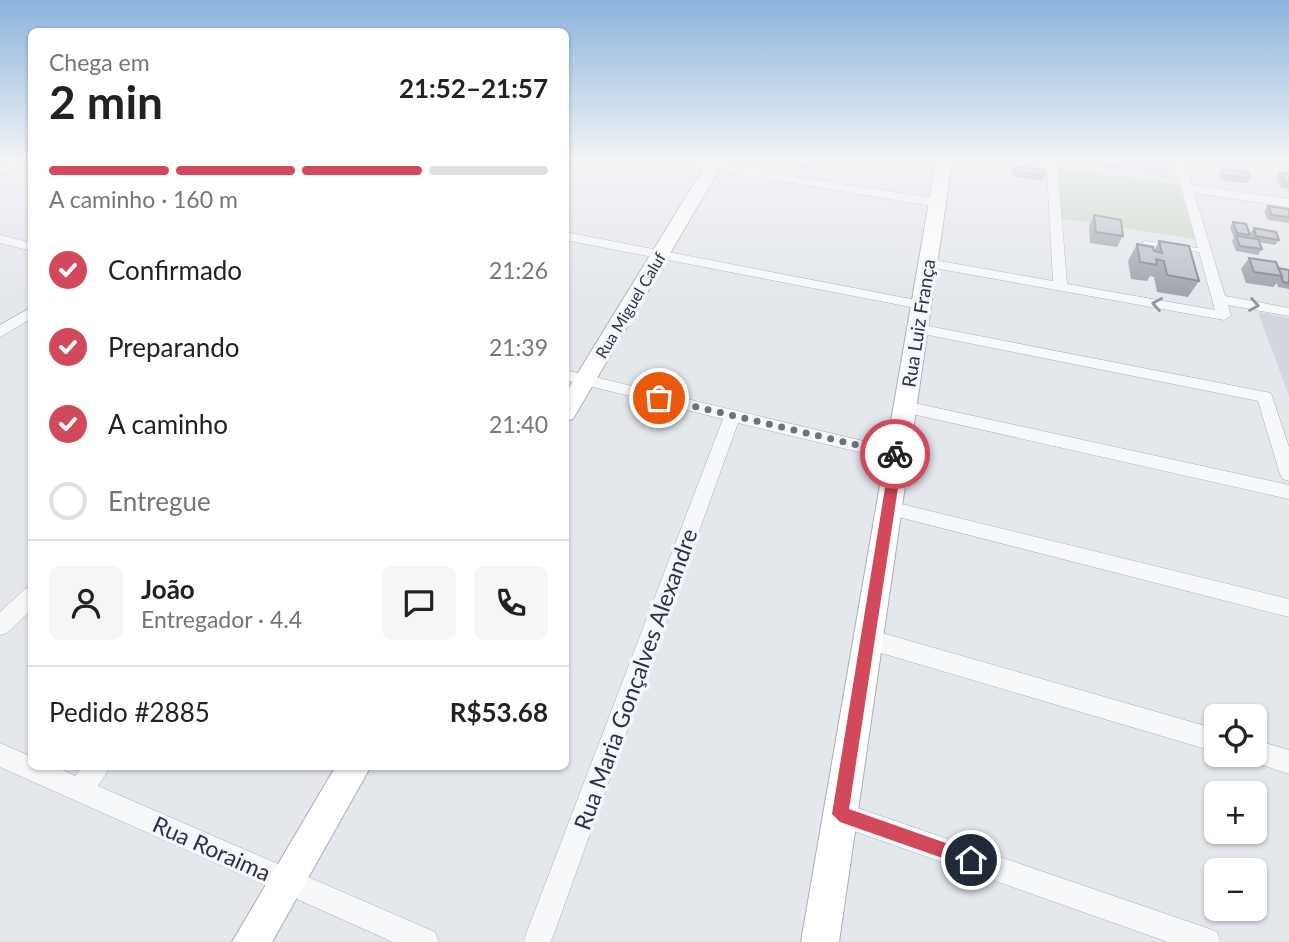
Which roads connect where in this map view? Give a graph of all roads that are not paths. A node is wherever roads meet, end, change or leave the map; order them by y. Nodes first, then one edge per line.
1 (937, 204) edge
2 (689, 205) edge
3 (1055, 205) edge
4 (1191, 205) edge
5 (569, 237) edge
6 (0, 239) edge
7 (1145, 243) edge
8 (28, 246) edge
9 (1205, 251) junction
10 (660, 254) junction
11 (928, 263) junction
12 (1060, 287) junction
13 (1219, 299) junction
14 (1289, 312) edge
15 (28, 314) edge
16 (919, 317) junction
17 (0, 332) edge
18 (569, 376) edge
19 (585, 380) junction
20 (569, 407) edge
21 (905, 407) junction
22 (733, 415) junction
23 (897, 455) junction
24 (1289, 474) edge
25 (1289, 492) edge
26 (889, 508) junction
27 (28, 599) edge
28 (1289, 608) edge
29 (0, 626) edge
30 (868, 639) junction
31 (1204, 737) edge
32 (0, 755) edge
33 (1267, 756) edge
34 (1289, 762) edge
35 (28, 767) edge
36 (34, 770) edge
37 (96, 770) edge
38 (353, 770) edge
39 (79, 790) junction
40 (840, 814) junction
41 (287, 881) junction
42 (251, 942) edge
43 (425, 942) edge
44 (537, 942) edge
45 (820, 942) edge
46 (1207, 942) edge

1 - 11 main road, Rua Luiz França
2 - 10 main road, Rua Miguel Caluf
3 - 12 street
4 - 9 street
5 - 10 street
6 - 8 street
7 - 9 lane
9 - 13 street
10 - 16 street
10 - 19 main road, Rua Miguel Caluf
11 - 12 street
11 - 16 main road, Rua Luiz França
13 -> 12 street
13 -> 14 street
15 - 17 street
16 - 21 main road, Rua Luiz França
16 - 24 street
18 - 19 street
19 - 20 main road, Rua Miguel Caluf
19 - 22 street
21 - 23 main road, Rua Luiz França
21 - 25 street
22 - 23 street
22 - 44 street, Rua Maria Gonçalves Alexandre
23 - 26 main road, Rua Luiz França
26 - 28 street
26 - 30 main road, Rua Luiz França
27 - 29 street
30 - 31 street
30 - 40 main road, Rua Luiz França
32 - 35 street, Rua Roraima
33 - 34 street
36 - 39 street, Rua Roraima
37 - 39 street
38 - 41 main road
39 - 41 street, Rua Roraima
40 - 45 main road, Rua Luiz França
40 - 46 street
41 - 42 main road
41 - 43 street, Rua Roraima

